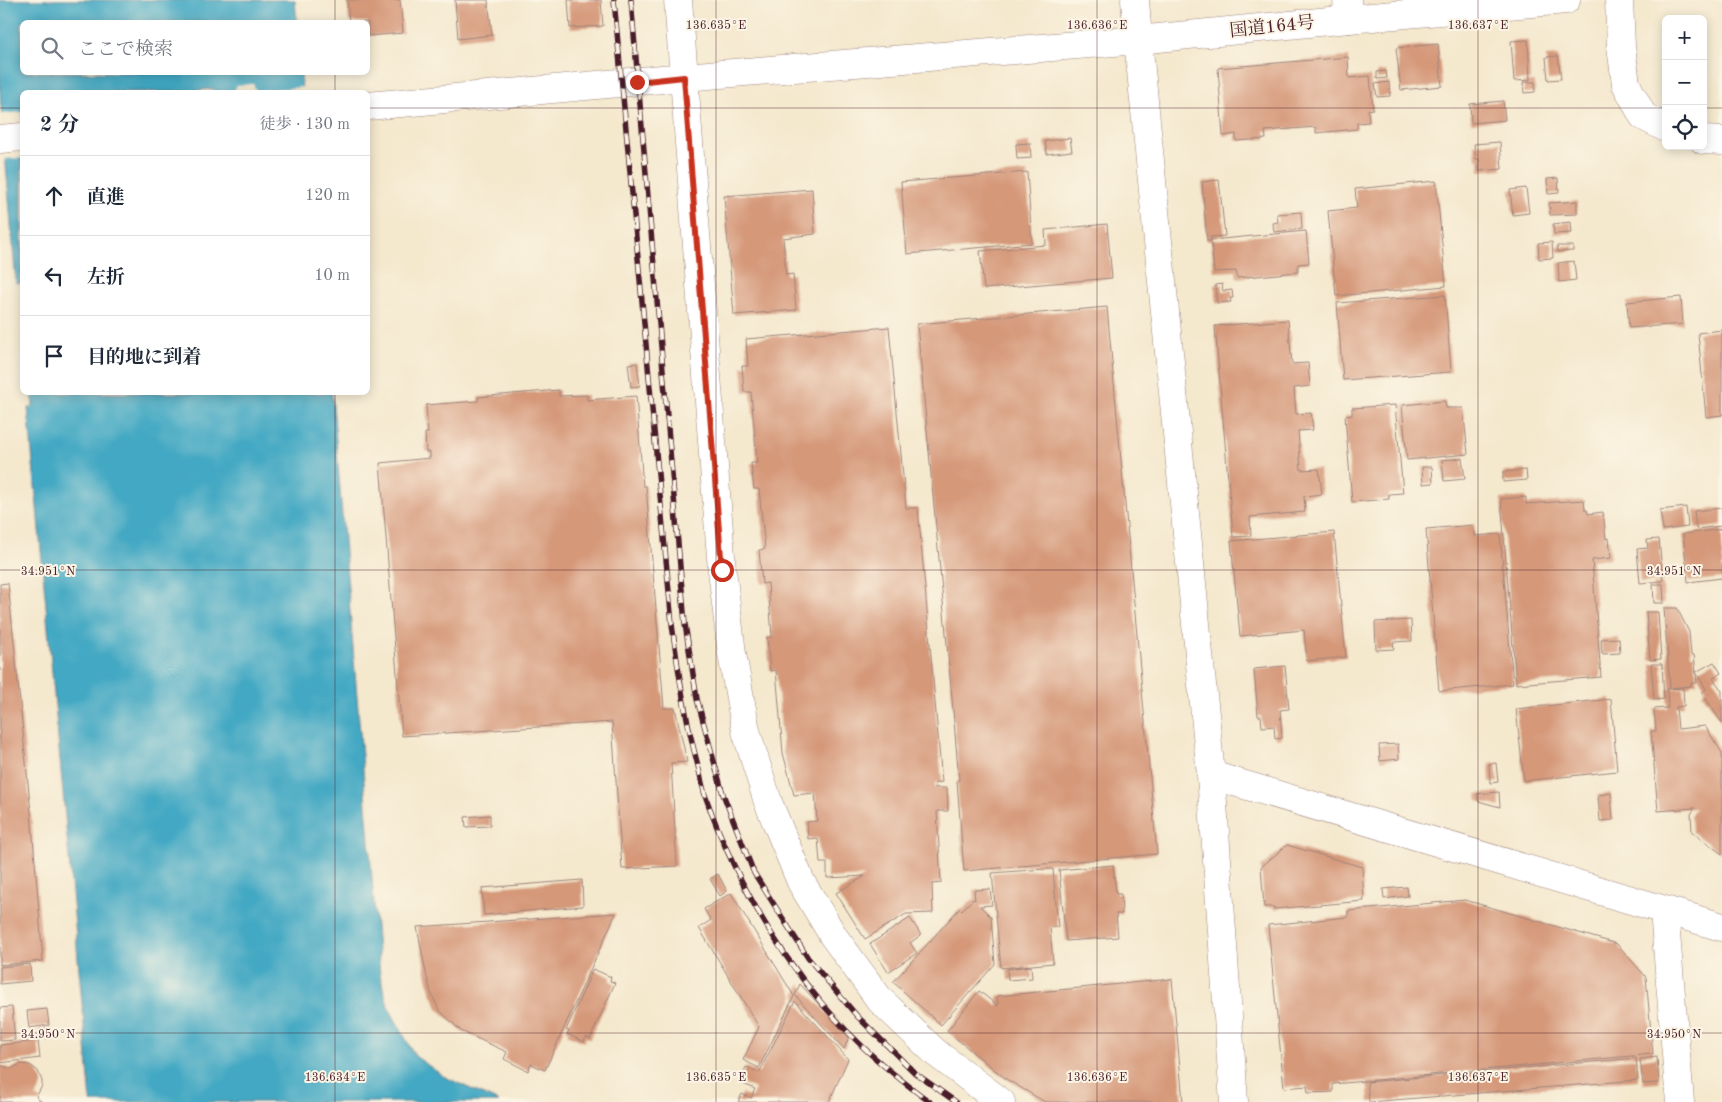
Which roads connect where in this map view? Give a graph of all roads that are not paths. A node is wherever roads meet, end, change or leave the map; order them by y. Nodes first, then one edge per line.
1 (678, 0) edge
2 (1135, 0) edge
3 (1566, 0) edge
4 (1619, 0) edge
5 (1348, 9) edge
6 (1138, 40) junction
7 (684, 77) junction
8 (370, 106) edge
9 (1662, 126) edge
10 (20, 137) edge
11 (0, 139) edge
12 (1707, 140) edge
13 (1722, 141) edge
14 (1211, 775) junction
15 (1664, 910) junction
16 (1722, 927) edge
17 (1001, 1102) edge
18 (1234, 1102) edge
19 (1680, 1102) edge

1 - 7 main road
2 - 6 main road
3 - 5 main road, 国道164号
4 - 9 main road
5 - 6 main road, 国道164号
6 - 7 main road, 国道164号
6 - 14 main road
7 - 8 main road, 国道164号
7 - 17 main road
10 - 11 main road
12 - 13 main road
14 - 15 main road
14 - 18 main road
15 - 16 main road
15 - 19 main road

